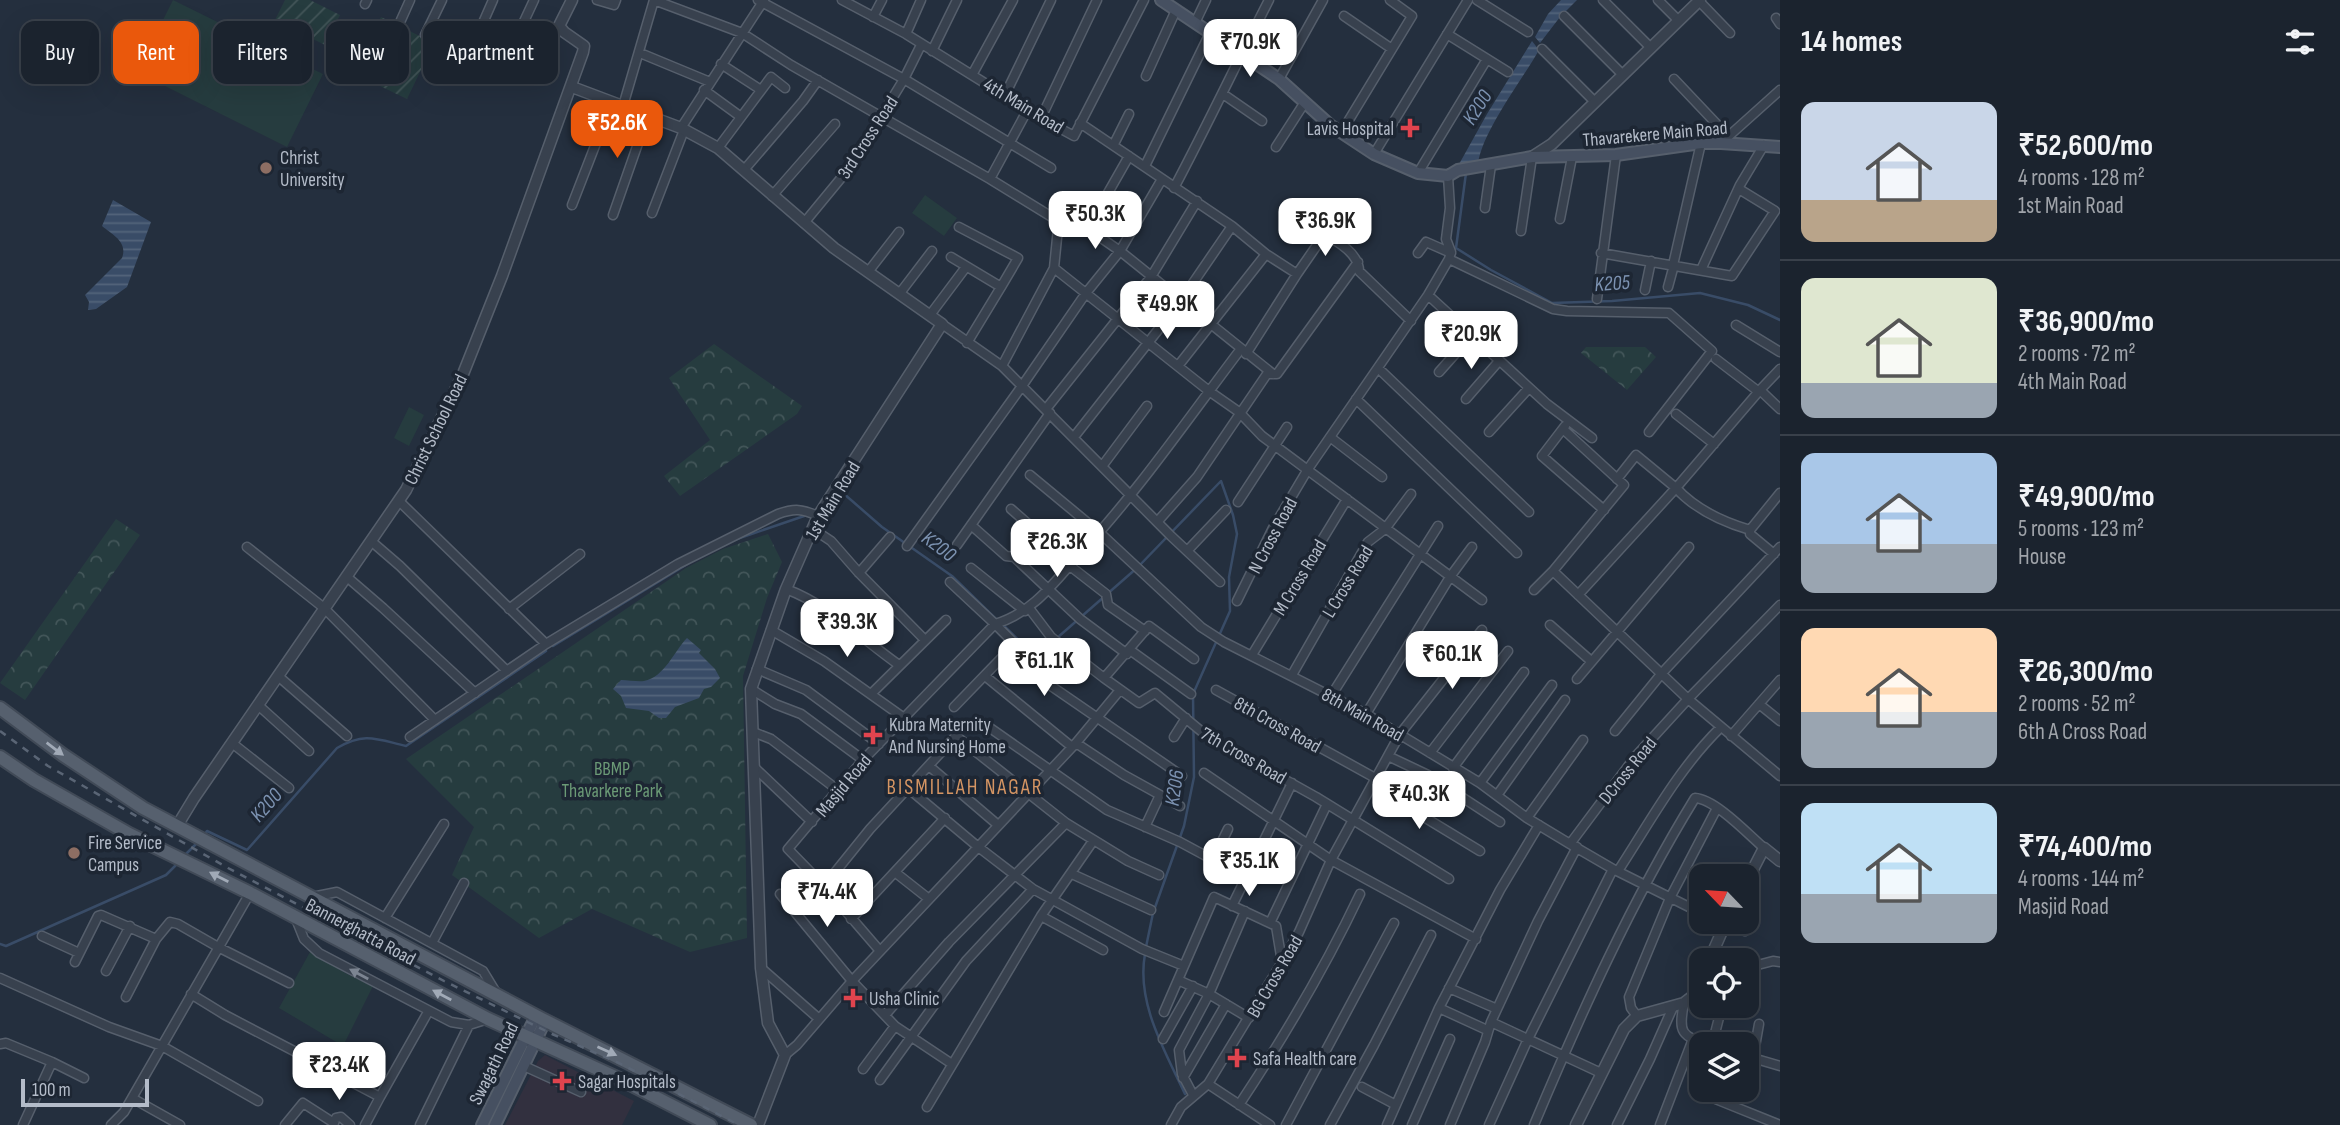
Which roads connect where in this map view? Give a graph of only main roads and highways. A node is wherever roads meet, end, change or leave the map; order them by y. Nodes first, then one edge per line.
1 (1161, 0) edge
2 (1176, 6) edge
3 (1780, 147) edge
4 (0, 708) edge
5 (0, 757) edge
6 (540, 1018) junction
7 (530, 1038) junction
8 (501, 1098) junction
9 (482, 1125) edge
10 (495, 1125) edge
11 (710, 1125) edge
12 (751, 1125) edge

1 - 2 main road, Thavarekere Main Road
2 - 3 main road, Thavarekere Main Road
4 -> 6 main road, Bannerghatta Road
7 -> 5 main road, Bannerghatta Road
6 - 7 main road, Swagath Road
6 -> 12 main road, Bannerghatta Road
7 - 8 main road, Swagath Road
7 - 8 main road, Swagath Road
7 - 11 main road, Bannerghatta Road
8 - 9 main road, Swagath Road
8 - 10 main road, Swagath Road

